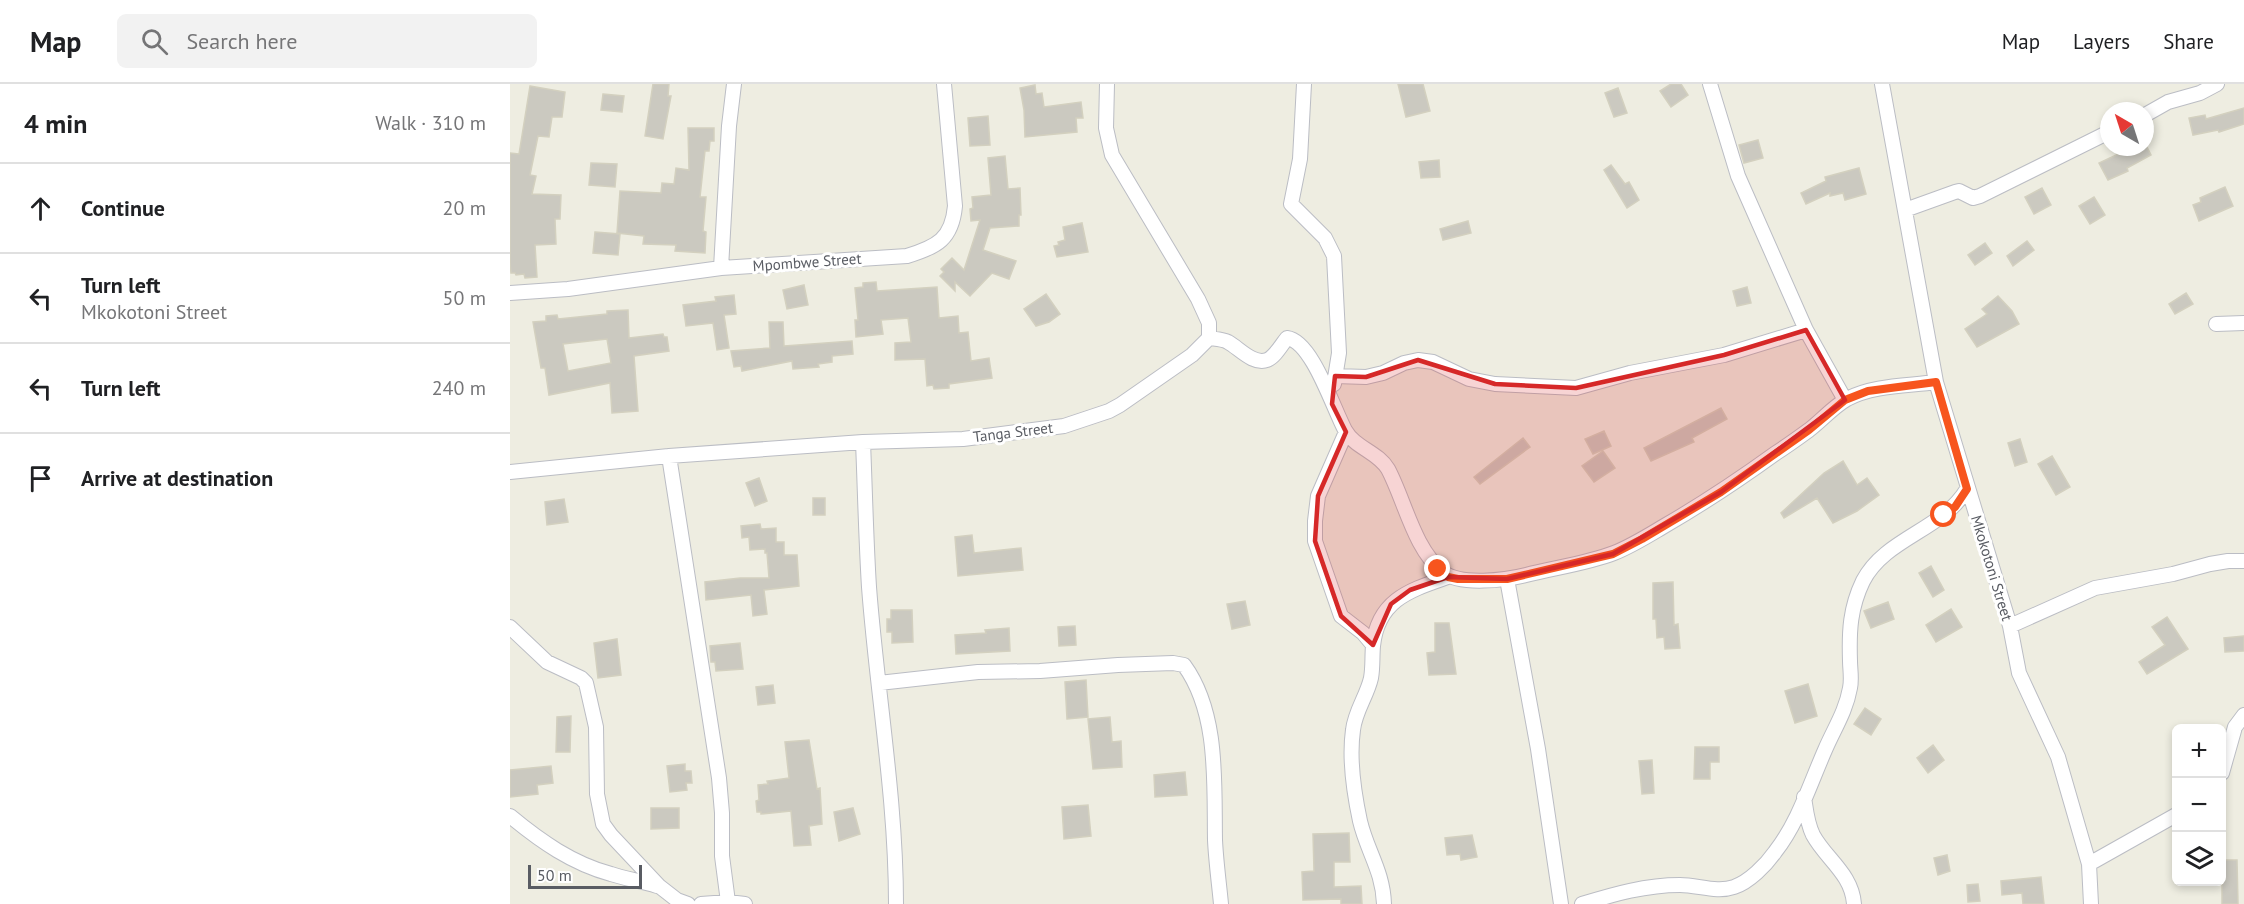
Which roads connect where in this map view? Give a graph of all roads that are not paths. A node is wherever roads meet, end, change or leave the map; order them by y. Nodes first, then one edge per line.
1 (734, 84) edge
2 (944, 84) edge
3 (1107, 84) edge
4 (1304, 84) edge
5 (1710, 84) edge
6 (1882, 84) edge
7 (2217, 84) edge
8 (2154, 110) edge
9 (2100, 136) edge
10 (1905, 210) junction
11 (721, 268) junction
12 (510, 293) edge
13 (2244, 322) edge
14 (2216, 324) dead end
15 (1806, 330) junction
16 (1209, 338) junction
17 (1335, 376) junction
18 (1936, 382) junction
19 (1845, 400) junction
20 (1332, 404) junction
21 (1346, 432) junction
22 (863, 442) junction
23 (669, 456) junction
24 (510, 472) edge
25 (1967, 489) junction
26 (2244, 561) edge
27 (1448, 577) junction
28 (1507, 579) junction
29 (2010, 626) junction
30 (510, 627) edge
31 (1373, 645) junction
32 (879, 683) junction
33 (2244, 715) edge
34 (2226, 759) edge
35 (1804, 797) junction
36 (510, 816) edge
37 (2172, 817) edge
38 (2089, 864) junction
39 (659, 886) junction
40 (728, 902) junction
41 (688, 904) edge
42 (701, 904) edge
43 (745, 904) edge
44 (896, 904) edge
45 (1221, 904) edge
46 (1384, 904) edge
47 (1561, 904) edge
48 (1582, 904) edge
49 (1854, 904) edge
50 (2091, 904) edge

1 - 11 street
2 - 11 street, Mpombwe Street
3 - 16 street
4 - 17 street
5 - 15 street
6 - 10 street, Mkokotoni Street
7 - 8 street
9 - 10 street
10 - 18 street, Mkokotoni Street
11 - 12 street, Mpombwe Street
13 - 14 street
15 - 17 street
15 - 19 street
16 - 20 street
16 - 22 street, Tanga Street
17 - 20 street
18 - 19 street
18 - 25 street, Mkokotoni Street
19 - 28 street
20 - 21 street
21 - 27 street
21 - 31 street
22 - 23 street, Tanga Street
22 - 32 street
23 - 24 street, Tanga Street
23 - 40 street
25 - 29 street, Mkokotoni Street
25 - 35 street
26 - 29 street
27 - 28 street
27 - 31 street
28 - 47 street
29 - 38 street, Mkokotoni Street
30 - 39 street
31 - 46 street
32 - 44 street
32 - 45 street
33 - 34 street
35 - 48 street
35 - 49 street
36 - 39 street
37 - 38 street
38 - 50 street, Mkokotoni Street
39 - 41 street
40 - 42 street
40 - 43 street

